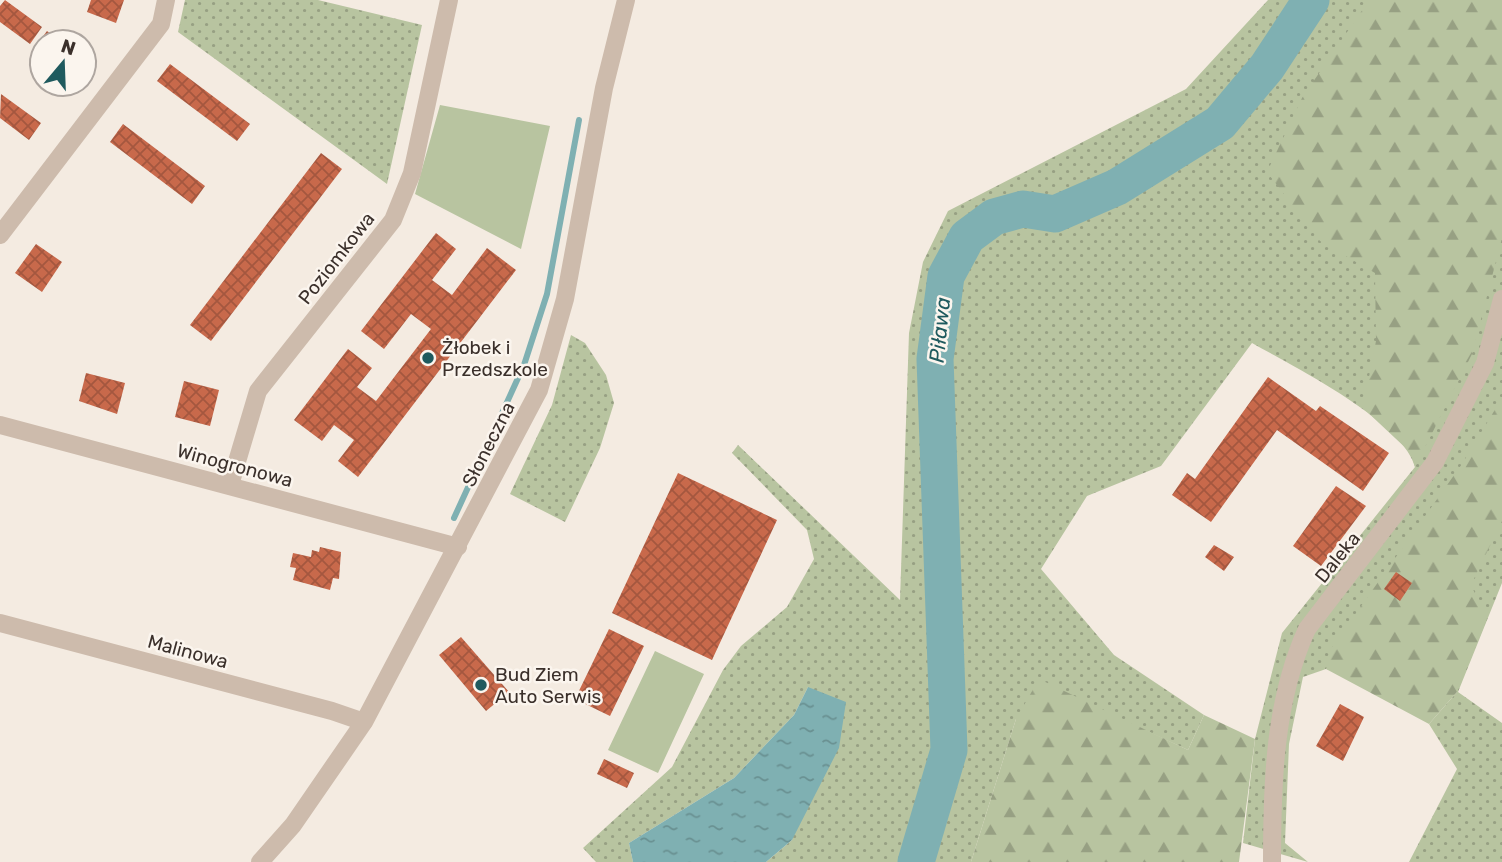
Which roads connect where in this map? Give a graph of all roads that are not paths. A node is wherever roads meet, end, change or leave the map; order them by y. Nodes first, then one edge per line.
1 (166, 0) edge
2 (449, 0) edge
3 (626, 0) edge
4 (0, 235) edge
5 (1502, 299) edge
6 (0, 425) edge
7 (230, 485) junction
8 (458, 547) junction
9 (0, 623) edge
10 (364, 722) junction
11 (260, 862) edge
12 (1272, 862) edge

1 - 4 street
2 - 7 street, Poziomkowa
3 - 8 street, Słoneczna
5 - 12 street, Daleka
6 - 7 street, Winogronowa
7 - 8 street, Winogronowa
8 - 10 street, Słoneczna
9 - 10 street, Malinowa
10 - 11 street, Słoneczna

